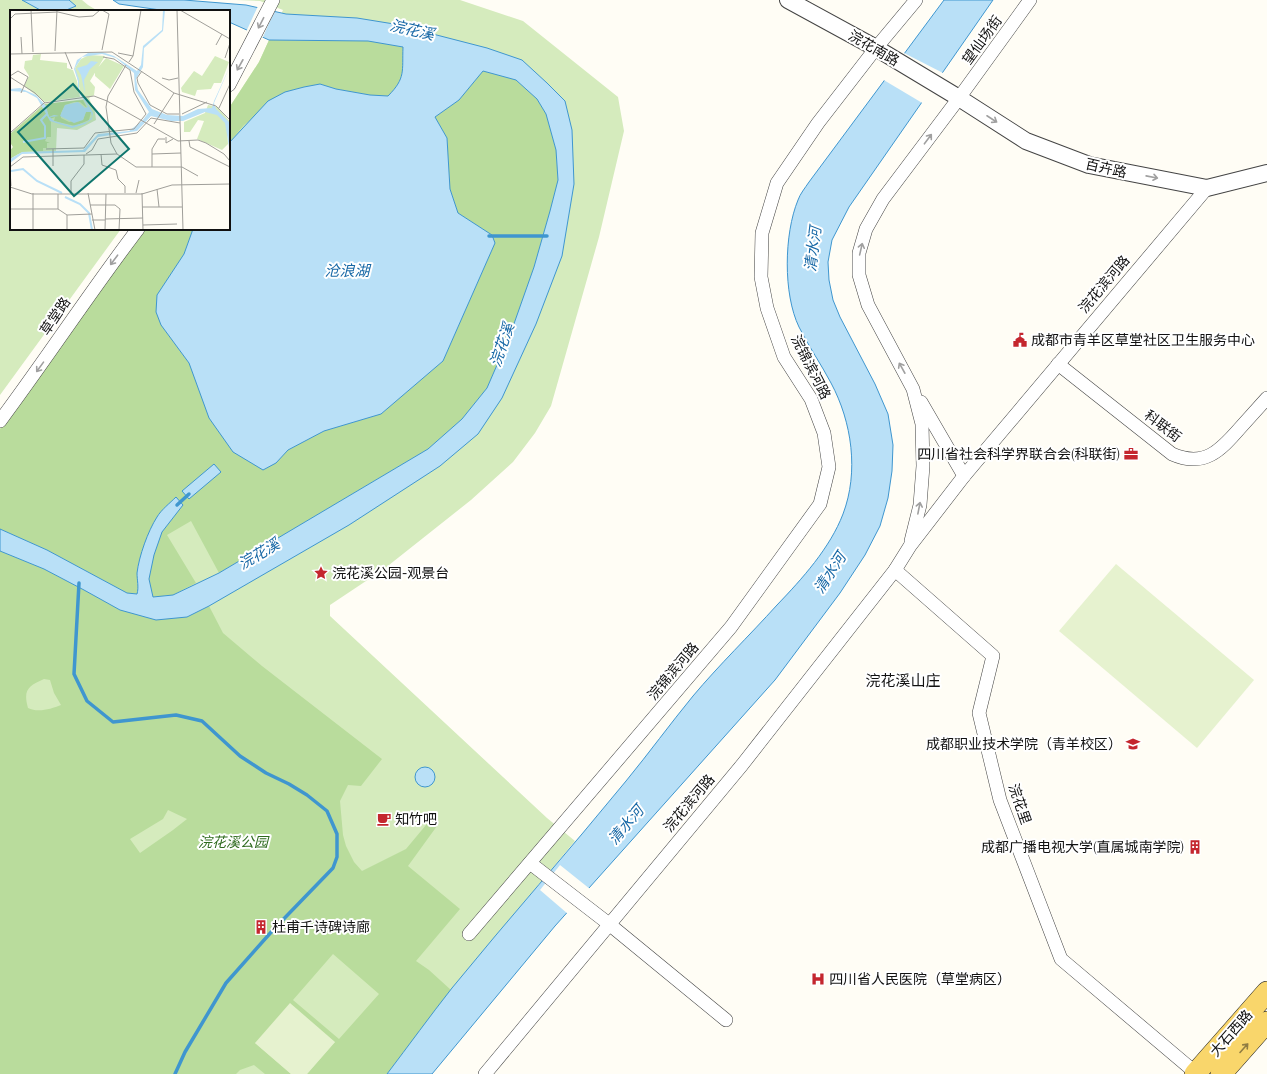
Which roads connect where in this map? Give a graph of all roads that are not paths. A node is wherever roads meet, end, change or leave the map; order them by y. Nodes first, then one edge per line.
1 (788, 0) edge
2 (916, 0) edge
3 (1030, 0) edge
4 (273, 1) edge
5 (876, 48) junction
6 (230, 83) edge
7 (959, 98) junction
8 (1267, 173) edge
9 (1206, 188) junction
10 (137, 230) edge
11 (1058, 364) junction
12 (913, 389) junction
13 (1267, 398) edge
14 (0, 422) edge
15 (964, 476) junction
16 (910, 546) junction
17 (895, 570) junction
18 (530, 863) junction
19 (609, 924) junction
20 (469, 934) dead end
21 (1267, 992) edge
22 (726, 1020) dead end
23 (1267, 1022) edge
24 (485, 1074) edge
25 (1195, 1074) edge
26 (1221, 1074) edge

1 - 5 street, 浣花南路
2 - 5 street, 浣锦滨河路
3 - 7 street, 望仙场街
4 -> 6 street
5 - 7 street, 浣花南路
5 - 18 street, 浣锦滨河路
7 -> 9 street, 百卉路
12 -> 7 street, 浣花滨河路
8 - 9 street, 百卉路
9 - 11 street, 浣花滨河路
10 -> 14 street, 草堂路
11 - 13 street, 科联街
11 - 15 street, 浣花滨河路
12 - 15 street, 浣花滨河路
16 -> 12 street, 浣花滨河路
15 - 16 street, 浣花滨河路
16 - 17 street, 浣花滨河路
17 - 19 street, 浣花滨河路
17 - 25 street, 浣花里
18 - 19 street
18 - 20 street, 浣锦滨河路
19 - 22 street
19 - 24 street, 浣花滨河路
21 - 25 main road, 大石西路
26 -> 23 main road, 大石西路

